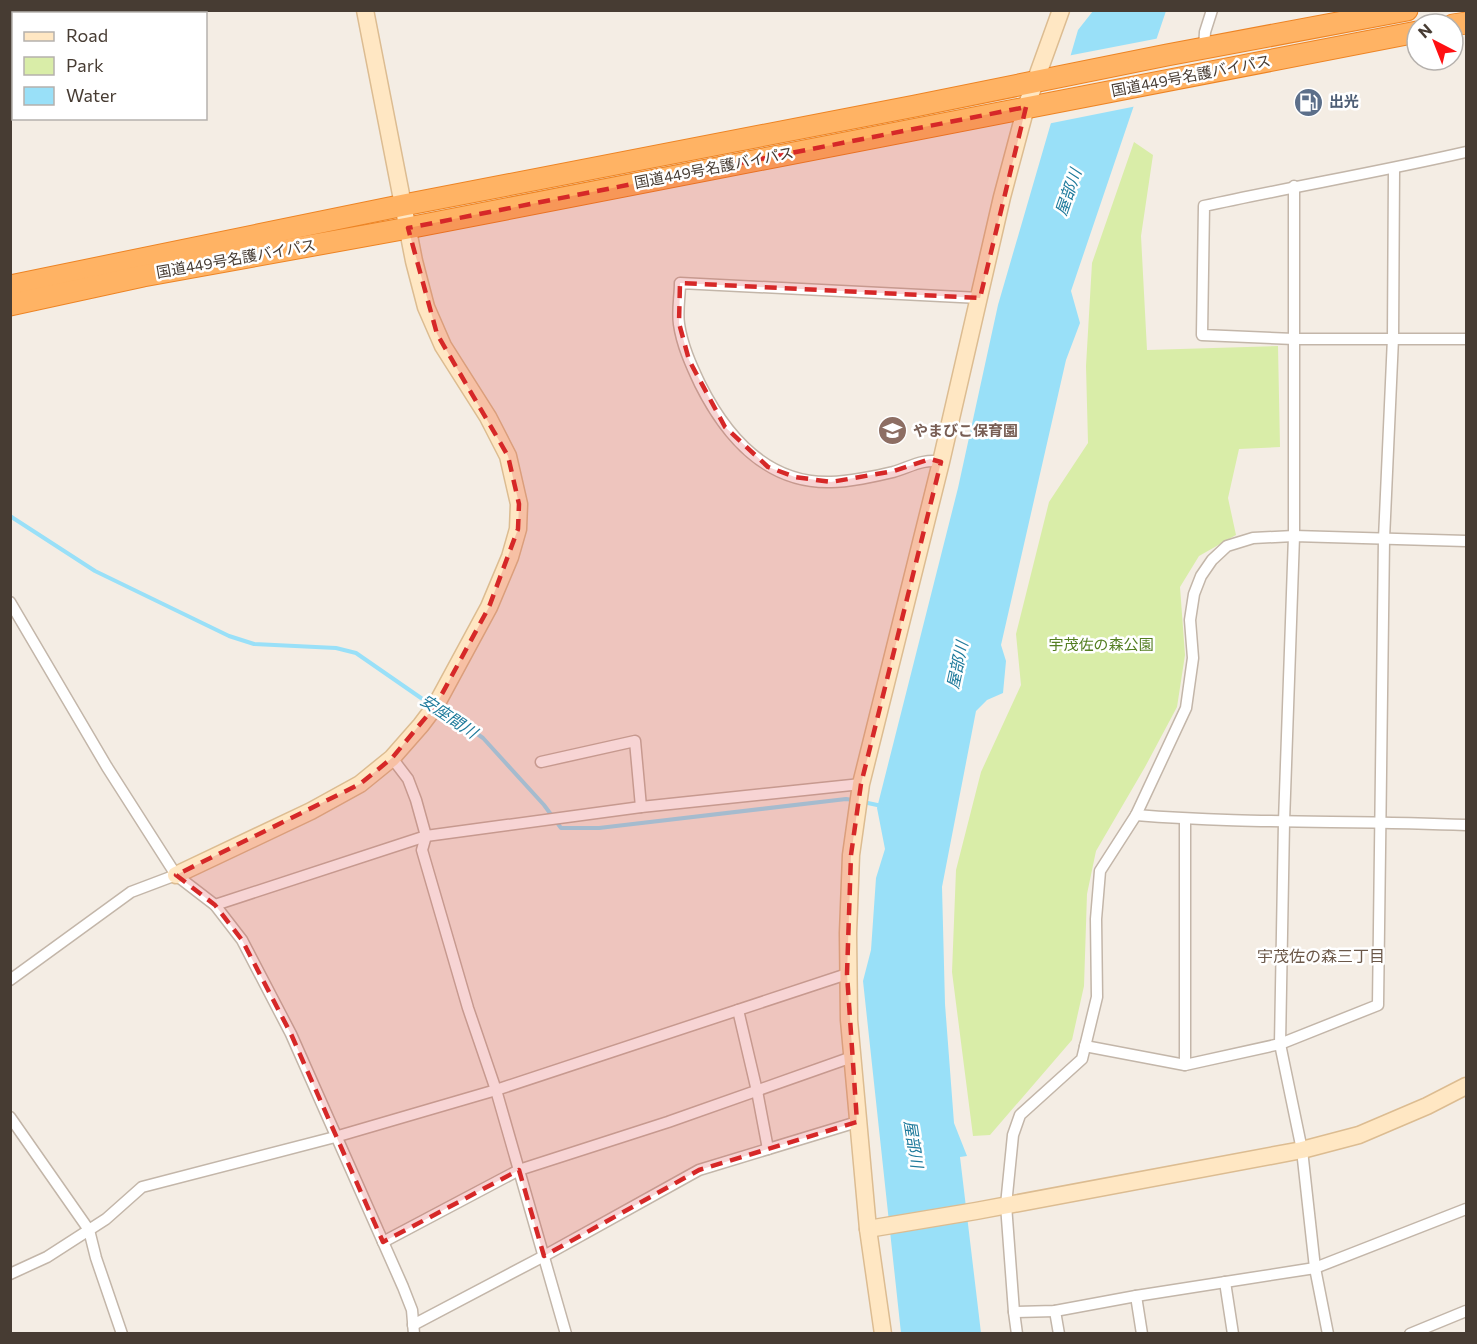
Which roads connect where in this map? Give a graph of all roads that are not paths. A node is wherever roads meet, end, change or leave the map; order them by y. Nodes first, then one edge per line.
1 (365, 10) edge
2 (1061, 10) edge
3 (1212, 10) edge
4 (1407, 10) edge
5 (1405, 34) edge
6 (1204, 49) junction
7 (1034, 82) junction
8 (1026, 107) junction
9 (1467, 152) edge
10 (1394, 169) junction
11 (1294, 186) junction
12 (404, 205) junction
13 (408, 228) junction
14 (12, 298) edge
15 (980, 298) junction
16 (1393, 338) junction
17 (1294, 339) junction
18 (1467, 339) edge
19 (941, 462) junction
20 (1294, 536) junction
21 (1384, 539) junction
22 (1467, 541) edge
23 (10, 602) edge
24 (392, 758) junction
25 (541, 762) dead end
26 (861, 784) junction
27 (641, 807) junction
28 (1136, 815) junction
29 (1185, 819) junction
30 (1380, 821) junction
31 (1284, 822) junction
32 (1467, 825) edge
33 (426, 836) junction
34 (176, 875) junction
35 (215, 905) junction
36 (848, 974) junction
37 (10, 980) edge
38 (738, 1010) junction
39 (1280, 1044) junction
40 (1085, 1046) junction
41 (852, 1057) junction
42 (1185, 1065) junction
43 (1467, 1086) edge
44 (496, 1090) junction
45 (757, 1091) junction
46 (10, 1117) edge
47 (857, 1122) junction
48 (335, 1137) junction
49 (768, 1149) junction
50 (1302, 1150) junction
51 (519, 1170) junction
52 (1006, 1205) junction
53 (1467, 1209) edge
54 (875, 1228) junction
55 (89, 1230) junction
56 (383, 1242) junction
57 (544, 1256) junction
58 (1315, 1268) junction
59 (10, 1274) edge
60 (1225, 1282) junction
61 (1136, 1296) junction
62 (1055, 1311) junction
63 (1467, 1311) edge
64 (1014, 1312) junction
65 (413, 1329) edge
66 (122, 1334) edge
67 (566, 1334) edge
68 (883, 1334) edge
69 (1017, 1334) edge
70 (1059, 1334) edge
71 (1142, 1334) edge
72 (1233, 1334) edge
73 (1328, 1334) edge
74 (1410, 1334) edge

1 - 12 street
2 - 7 street
3 - 6 street
4 - 6 highway, 国道449号名護バイパス
5 - 8 highway, 国道449号名護バイパス
6 - 7 highway, 国道449号名護バイパス
7 - 8 street
7 - 12 highway, 国道449号名護バイパス
8 - 13 highway, 国道449号名護バイパス
8 - 15 street
9 - 10 street
10 - 11 street
10 - 16 street
11 - 17 street
11 - 17 street
12 - 13 street
12 - 14 highway, 国道449号名護バイパス
13 - 14 highway, 国道449号名護バイパス
13 - 24 street
15 - 19 street
15 - 19 street
16 - 17 street
16 - 18 street
16 - 21 street
17 - 20 street
19 - 26 street
20 - 21 street
20 - 28 street
20 - 31 street
21 - 22 street
21 - 30 street
23 - 34 street
24 - 33 street
24 - 34 street
25 - 27 street
26 - 27 street
26 - 36 street
27 - 33 street
28 - 29 street
28 - 40 street
29 - 31 street
29 - 42 street
30 - 31 street
30 - 32 street
30 - 39 street
31 - 39 street
33 - 35 street
33 - 44 street
34 - 35 street
34 - 37 street
35 - 48 street
36 - 38 street
36 - 41 street
38 - 44 street
38 - 45 street
39 - 42 street
39 - 50 street
40 - 42 street
40 - 52 street
41 - 45 street
41 - 47 street
43 - 50 street
44 - 48 street
44 - 51 street
45 - 49 street
45 - 51 street
46 - 55 street
47 - 49 street
47 - 54 street
48 - 55 street
48 - 56 street
49 - 57 street
50 - 52 street
50 - 58 street
51 - 56 street
51 - 57 street
52 - 54 street
52 - 64 street
53 - 58 street
54 - 68 street
55 - 59 street
55 - 66 street
56 - 65 street
57 - 65 street
57 - 67 street
58 - 60 street
58 - 73 street
60 - 61 street
60 - 72 street
61 - 62 street
61 - 71 street
62 - 64 street
62 - 70 street
63 - 74 street
64 - 69 street

